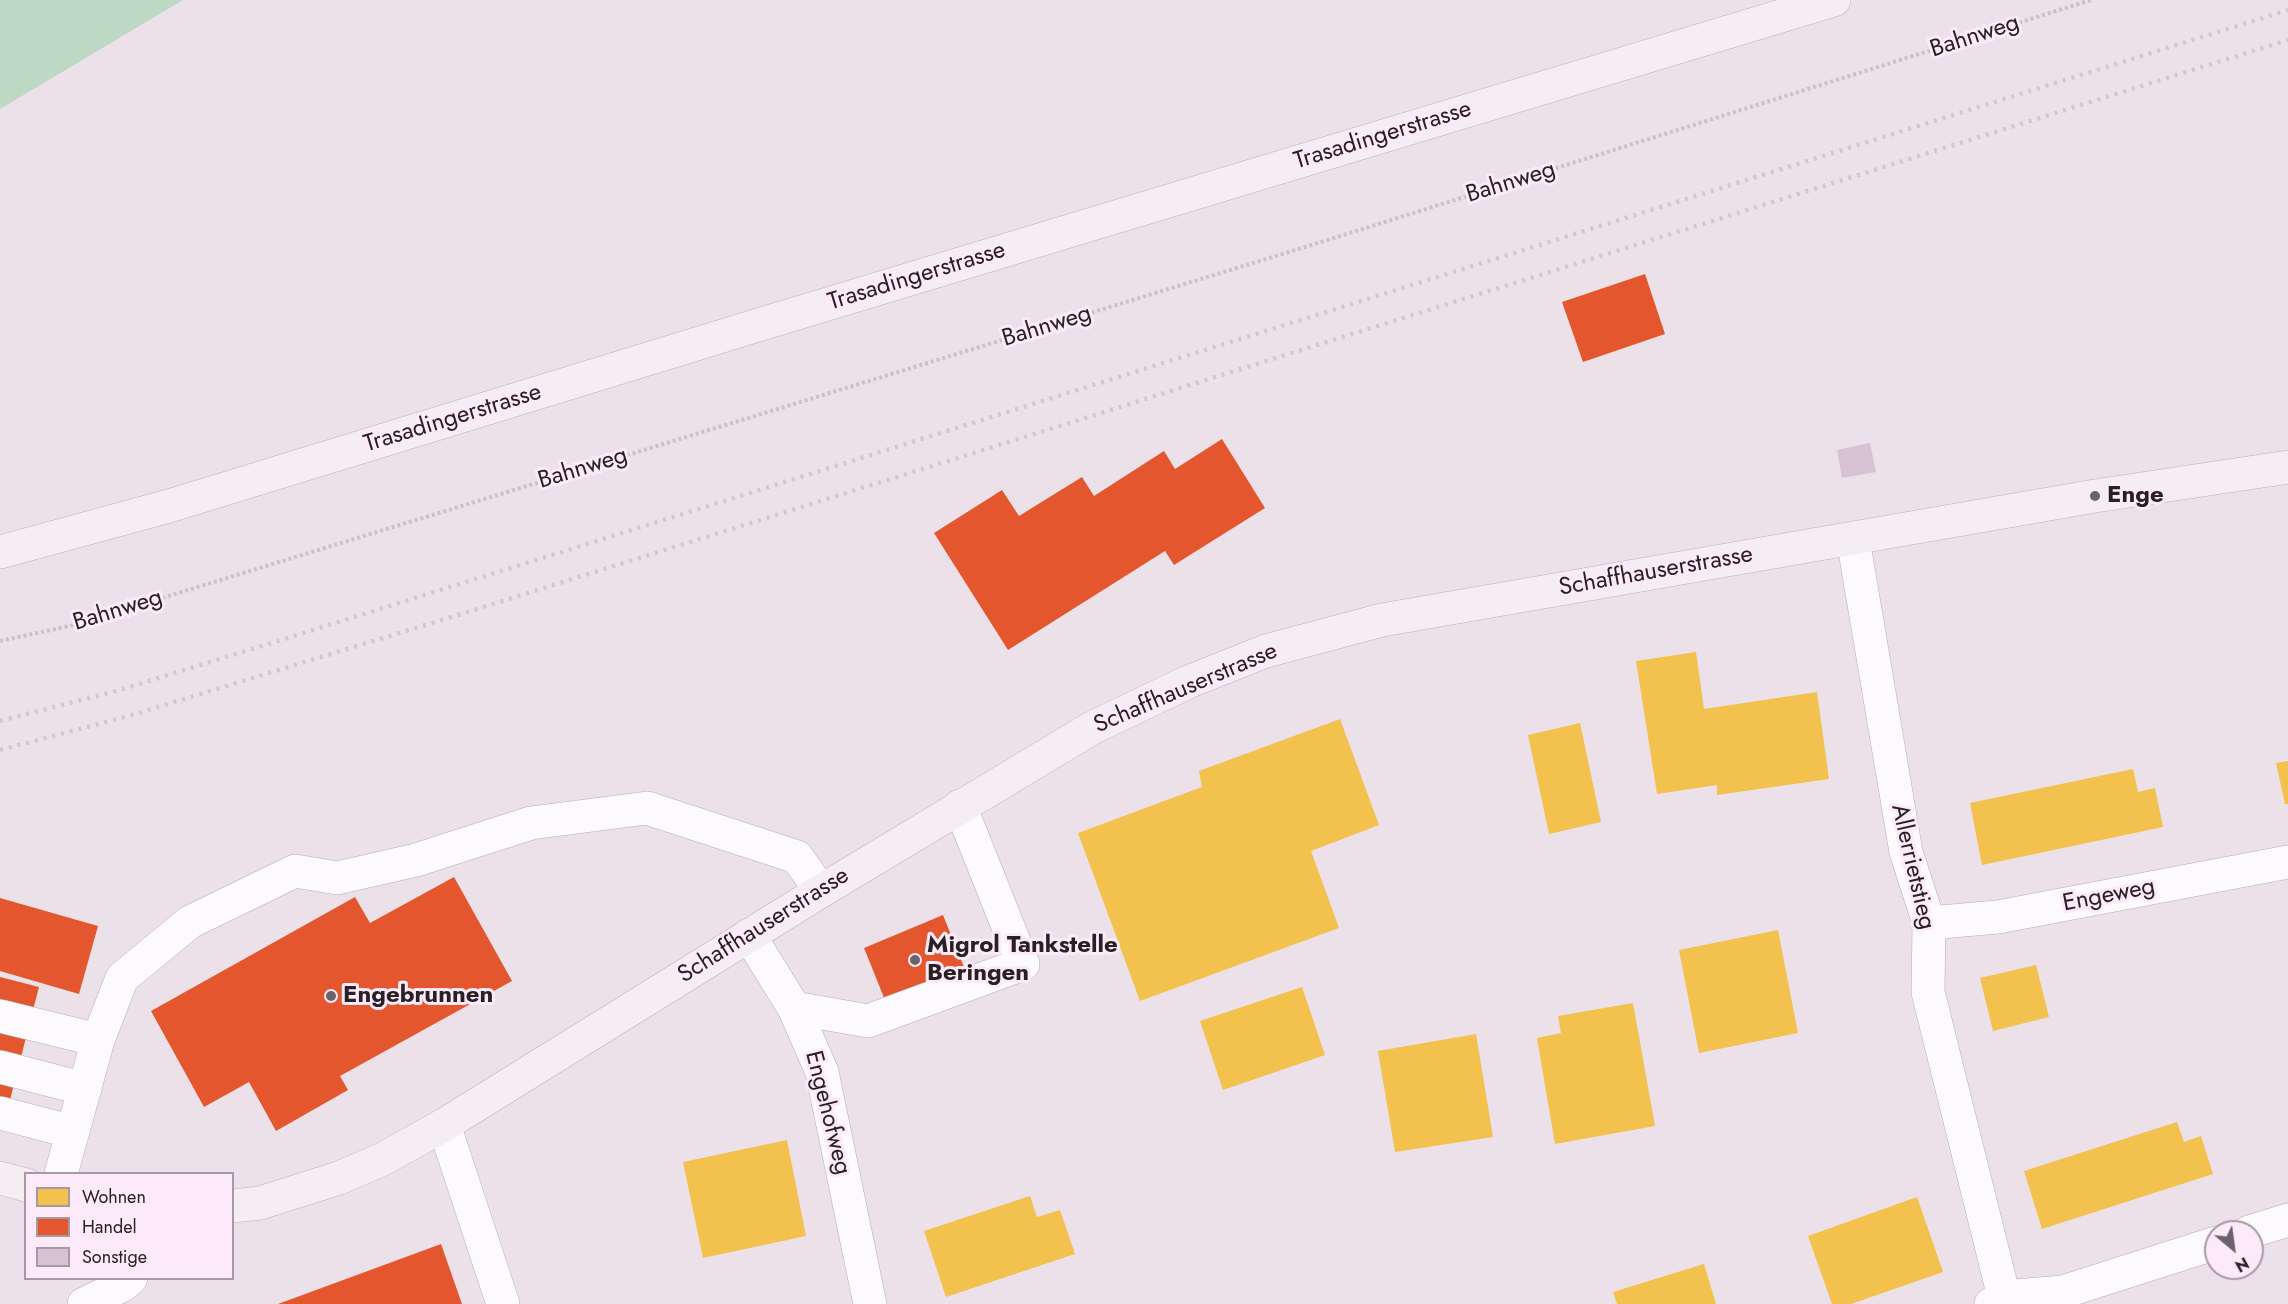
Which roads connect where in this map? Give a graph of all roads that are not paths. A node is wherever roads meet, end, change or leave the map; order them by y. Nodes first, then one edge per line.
1 (1834, 0) edge
2 (2288, 467) edge
3 (1853, 539) junction
4 (0, 552) edge
5 (960, 806) junction
6 (2288, 862) edge
7 (821, 891) junction
8 (1929, 923) junction
9 (749, 935) junction
10 (794, 1008) junction
11 (0, 1016) edge
12 (98, 1040) junction
13 (0, 1067) edge
14 (85, 1089) junction
15 (0, 1113) edge
16 (444, 1125) junction
17 (73, 1132) junction
18 (61, 1172) edge
19 (0, 1178) edge
20 (24, 1184) edge
21 (234, 1206) edge
22 (2288, 1220) edge
23 (2264, 1227) edge
24 (2204, 1247) edge
25 (129, 1280) edge
26 (1997, 1300) edge
27 (84, 1304) edge
28 (503, 1304) edge
29 (870, 1304) edge

1 - 4 main road, Trasadingerstrasse
2 - 3 main road, Schaffhauserstrasse
3 - 5 main road, Schaffhauserstrasse
3 - 8 street, Allerrietstieg
5 - 7 main road, Schaffhauserstrasse
5 - 10 street
6 - 8 street, Engeweg
7 - 9 main road, Schaffhauserstrasse
7 - 12 street
8 - 26 street, Allerrietstieg
9 - 10 street, Engehofweg
9 - 16 main road, Schaffhauserstrasse
10 - 29 street, Engehofweg
11 - 12 street
12 - 14 street
13 - 14 street
14 - 17 street
15 - 17 street
16 - 21 main road, Schaffhauserstrasse
16 - 28 street
17 - 18 street
19 - 20 main road
22 - 23 street
24 - 26 street
25 - 27 street

